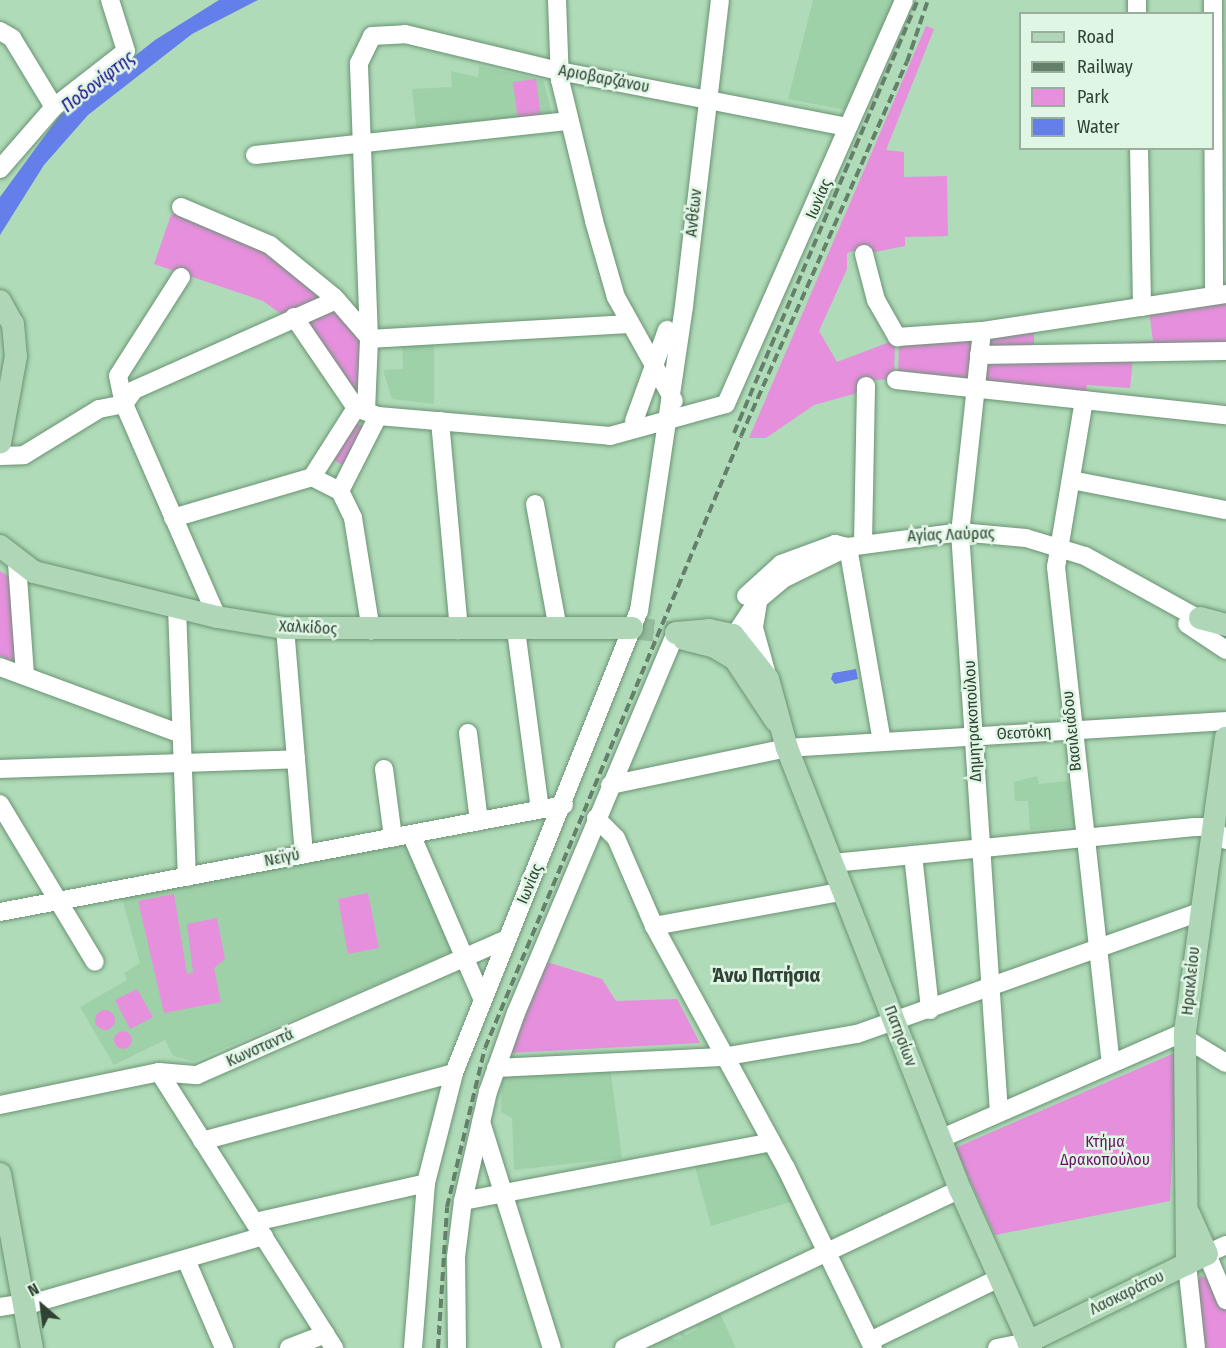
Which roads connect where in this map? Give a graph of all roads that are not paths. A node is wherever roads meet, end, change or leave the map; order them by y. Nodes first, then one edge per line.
1 (110, 0) edge
2 (557, 0) edge
3 (720, 0) edge
4 (904, 0) edge
5 (1214, 30) edge
6 (0, 31) edge
7 (559, 71) junction
8 (706, 99) junction
9 (54, 107) junction
10 (569, 121) junction
11 (1217, 121) edge
12 (847, 127) junction
13 (360, 142) junction
14 (1138, 150) edge
15 (255, 155) dead end
16 (0, 168) edge
17 (181, 207) dead end
18 (864, 254) dead end
19 (181, 277) dead end
20 (1220, 295) edge
21 (334, 297) junction
22 (0, 301) edge
23 (684, 306) junction
24 (1142, 307) junction
25 (294, 317) junction
26 (632, 329) junction
27 (668, 330) junction
28 (982, 331) junction
29 (368, 337) junction
30 (1226, 351) edge
31 (979, 355) junction
32 (652, 366) junction
33 (896, 380) dead end
34 (866, 386) dead end
35 (975, 388) junction
36 (672, 399) junction
37 (1084, 400) junction
38 (124, 404) junction
39 (706, 410) junction
40 (366, 412) junction
41 (1226, 416) edge
42 (634, 421) junction
43 (440, 422) junction
44 (667, 425) junction
45 (610, 436) junction
46 (0, 443) edge
47 (664, 445) junction
48 (0, 456) edge
49 (312, 477) junction
50 (1071, 480) junction
51 (340, 491) junction
52 (535, 504) dead end
53 (1226, 510) edge
54 (173, 518) junction
55 (960, 532) junction
56 (855, 545) junction
57 (0, 546) edge
58 (1058, 547) junction
59 (17, 563) junction
60 (1150, 591) junction
61 (758, 600) junction
62 (177, 607) junction
63 (217, 617) junction
64 (1200, 618) junction
65 (1226, 625) edge
66 (285, 628) junction
67 (632, 628) junction
68 (558, 629) junction
69 (459, 630) junction
70 (516, 630) junction
71 (371, 631) junction
72 (676, 633) joint
73 (1226, 636) edge
74 (723, 641) junction
75 (1226, 650) edge
76 (0, 667) edge
77 (25, 675) junction
78 (768, 679) junction
79 (776, 721) junction
80 (1226, 721) edge
81 (1072, 730) junction
82 (468, 733) dead end
83 (181, 734) junction
84 (974, 736) junction
85 (1226, 738) edge
86 (882, 742) junction
87 (787, 748) junction
88 (296, 759) junction
89 (1225, 760) edge
90 (182, 766) junction
91 (0, 769) edge
92 (384, 769) dead end
93 (610, 784) junction
94 (0, 804) edge
95 (564, 804) junction
96 (540, 809) junction
97 (596, 818) junction
98 (479, 821) junction
99 (1219, 833) edge
100 (411, 834) junction
101 (393, 837) junction
102 (1083, 837) junction
103 (979, 848) junction
104 (304, 854) junction
105 (913, 855) junction
106 (833, 863) junction
107 (187, 877) junction
108 (844, 891) junction
109 (59, 901) junction
110 (0, 912) edge
111 (1199, 912) junction
112 (654, 926) junction
113 (507, 939) junction
114 (1096, 947) junction
115 (465, 959) junction
116 (95, 962) dead end
117 (990, 987) junction
118 (482, 998) junction
119 (930, 1010) junction
120 (895, 1024) junction
121 (1185, 1035) junction
122 (722, 1057) junction
123 (1111, 1063) junction
124 (1226, 1063) edge
125 (496, 1068) junction
126 (159, 1072) junction
127 (454, 1073) junction
128 (0, 1105) edge
129 (999, 1113) junction
130 (480, 1121) junction
131 (949, 1135) dead end
132 (202, 1141) junction
133 (771, 1142) junction
134 (0, 1174) edge
135 (426, 1183) junction
136 (960, 1189) junction
137 (504, 1195) junction
138 (463, 1202) junction
139 (260, 1229) junction
140 (0, 1239) edge
141 (828, 1251) junction
142 (1207, 1254) edge
143 (187, 1262) junction
144 (1163, 1276) junction
145 (999, 1278) junction
146 (1190, 1291) junction
147 (1226, 1300) edge
148 (12, 1306) edge
149 (329, 1341) edge
150 (871, 1345) edge
151 (1027, 1346) edge
152 (20, 1348) edge
153 (32, 1348) edge
154 (224, 1348) edge
155 (289, 1348) edge
156 (413, 1348) edge
157 (457, 1348) edge
158 (552, 1348) edge
159 (624, 1348) edge
160 (997, 1348) edge
161 (1196, 1348) edge

1 - 9 street
2 - 7 street
3 - 8 street, Ανθέων
4 - 12 street, Ιωνίας
5 - 11 street
6 - 9 street
7 - 8 street, Αριοβαρζάνου
7 - 10 street
7 - 13 street, Αριοβαρζάνου
8 - 12 street, Αριοβαρζάνου
8 - 23 street, Ανθέων
9 - 16 street
10 - 13 street
10 - 26 street
11 - 20 street
12 - 39 street, Ιωνίας
13 - 15 street
13 - 29 street
14 - 24 street
17 - 21 street
18 - 28 street
19 - 38 street
20 - 24 street
21 - 25 street
21 - 29 street
22 - 46 main road
23 - 27 street
23 - 36 street, Ανθέων
24 - 28 street
25 - 38 street
25 - 40 street
26 - 27 street
26 - 29 street
26 - 32 street
27 - 32 street
28 - 31 street, Δημητρακοπούλου
29 - 40 street
30 - 31 street
31 - 35 street, Δημητρακοπούλου
32 - 36 street
32 - 42 street
33 - 35 street
34 - 56 street
35 - 37 street
35 - 55 street, Δημητρακοπούλου
36 - 39 street
36 - 44 street, Ανθέων
37 - 41 street
37 - 50 street, Βασιλειάδου
38 - 48 street
38 - 54 street
39 - 44 street
39 - 47 street
40 - 43 street
40 - 49 street
40 - 51 street
42 - 44 street
42 - 45 street
43 - 45 street
43 - 69 street
44 - 45 street
44 - 47 street, Ιωνίας
47 - 67 street, Ιωνίας
49 - 51 street
49 - 54 street
50 - 53 street
50 - 58 street, Βασιλειάδου
51 - 71 street
52 - 68 street
54 - 63 street
55 - 56 street, Αγίας Λαύρας
55 - 58 street, Αγίας Λαύρας
55 - 84 street, Δημητρακοπούλου
56 - 61 street, Αγίας Λαύρας
56 - 74 street, Αγίας Λαύρας
56 - 86 street
57 - 59 main road, Χαλκίδος
58 - 60 street, Αγίας Λαύρας
58 - 81 street, Βασιλειάδου
59 - 62 main road, Χαλκίδος
59 - 77 street
60 - 64 street, Αγίας Λαύρας
60 - 75 street, Αγίας Λαύρας
61 - 74 street, Αγίας Λαύρας
61 - 78 street
62 - 63 main road, Χαλκίδος
62 - 83 street
63 - 66 main road, Χαλκίδος
64 - 65 main road
64 - 73 street, Αγίας Λαύρας
66 - 71 main road, Χαλκίδος
66 - 88 street
67 - 68 main road, Χαλκίδος
67 - 95 street, Ιωνίας
68 - 70 main road, Χαλκίδος
69 - 70 main road, Χαλκίδος
69 - 71 main road, Χαλκίδος
70 - 96 street
72 - 74 main road
72 - 93 street
74 - 78 main road, Πατησίων
74 - 79 main road, Πατησίων
76 - 77 street
77 - 83 street
78 - 79 main road, Πατησίων
79 - 87 main road, Πατησίων
80 - 81 street, Θεοτόκη
81 - 84 street, Θεοτόκη
81 - 102 street, Βασιλειάδου
82 - 98 street
83 - 90 street
84 - 86 street, Θεοτόκη
84 - 103 street, Δημητρακοπούλου
85 - 89 main road, Ηρακλείου
86 - 87 street, Θεοτόκη
87 - 93 street
87 - 106 main road, Πατησίων
88 - 90 street
88 - 104 street
89 - 99 main road, Ηρακλείου
90 - 91 street
90 - 107 street
92 - 101 street
93 - 97 street
94 - 109 street
95 - 96 street, Νεϊγύ
95 - 113 street, Ιωνίας
96 - 98 street, Νεϊγύ
97 - 112 street
97 - 125 street
98 - 100 street, Νεϊγύ
99 - 102 street
99 - 111 main road, Ηρακλείου
100 - 101 street, Νεϊγύ
100 - 115 street
101 - 104 street, Νεϊγύ
102 - 103 street
102 - 114 street, Βασιλειάδου
103 - 105 street
103 - 117 street, Δημητρακοπούλου
104 - 107 street, Νεϊγύ
105 - 106 street
105 - 119 street
106 - 108 main road, Πατησίων
107 - 109 street, Νεϊγύ
108 - 112 street
108 - 120 main road, Πατησίων
109 - 110 street, Νεϊγύ
109 - 116 street
111 - 114 street
111 - 121 main road, Ηρακλείου
112 - 122 street
113 - 115 street, Κωνσταντά
113 - 118 street, Ιωνίας
114 - 117 street
114 - 123 street, Βασιλειάδου
115 - 118 street
115 - 126 street, Κωνσταντά
117 - 119 street
117 - 129 street, Δημητρακοπούλου
118 - 127 street, Ιωνίας
119 - 120 street
120 - 122 street
120 - 136 main road, Πατησίων
121 - 123 street
121 - 124 street
121 - 142 main road, Ηρακλείου
122 - 125 street
122 - 133 street
123 - 129 street
125 - 130 street
126 - 128 street, Κωνσταντά
126 - 132 street
127 - 132 street
127 - 135 street, Ιωνίας
129 - 131 street
130 - 137 street
130 - 138 street
132 - 139 street
133 - 137 street
133 - 141 street
134 - 148 main road
135 - 139 street
135 - 156 street, Ιωνίας
136 - 141 street
136 - 145 main road, Πατησίων
137 - 138 street
137 - 158 street
138 - 157 street
139 - 143 street
139 - 149 street
140 - 148 main road
141 - 150 street
141 - 159 street
142 - 144 main road, Λασκαράτου
142 - 146 street, Ηρακλείου
142 - 147 street
143 - 148 street
143 - 154 street
144 - 146 street
144 - 151 main road, Λασκαράτου
145 - 150 street
145 - 151 main road, Πατησίων
146 - 161 street, Ηρακλείου
148 - 152 main road
148 - 153 main road
149 - 155 street
151 - 160 street

